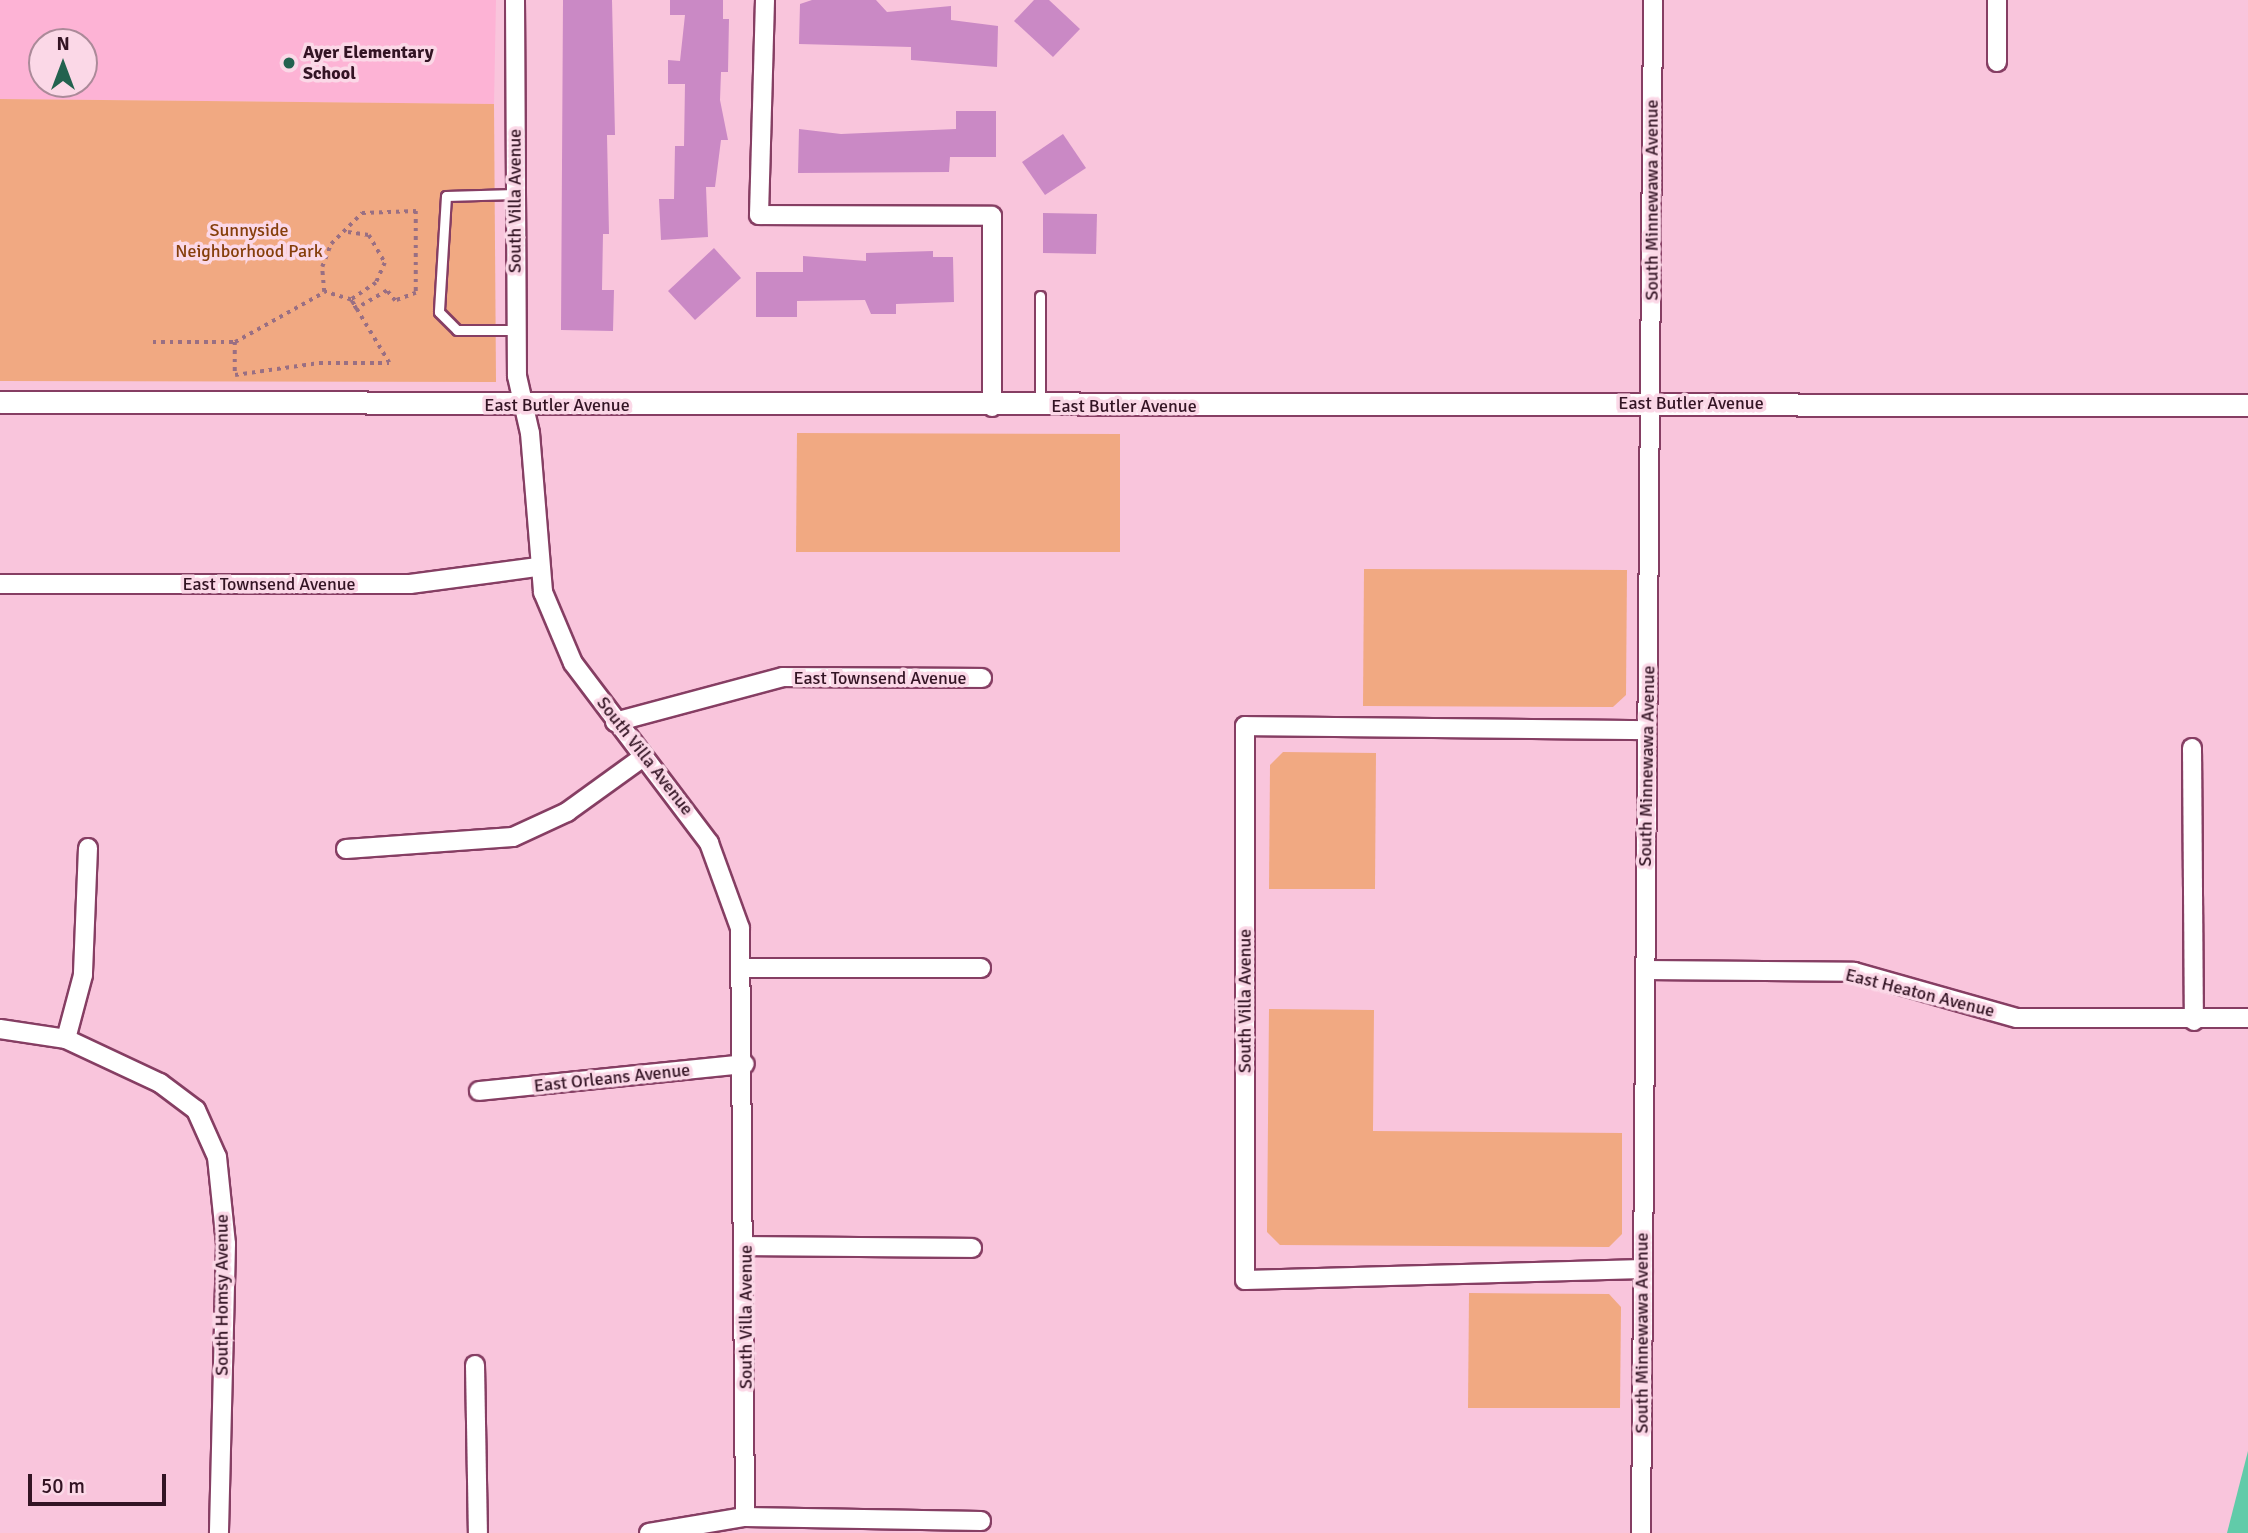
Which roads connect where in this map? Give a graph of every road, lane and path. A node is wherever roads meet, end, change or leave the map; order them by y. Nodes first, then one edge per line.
1 (515, 0) edge
2 (765, 0) edge
3 (1653, 0) edge
4 (1997, 0) edge
5 (1997, 62) dead end
6 (515, 194) junction
7 (348, 232) junction
8 (324, 292) junction
9 (1040, 296) dead end
10 (351, 300) junction
11 (516, 330) junction
12 (153, 342) dead end
13 (235, 342) junction
14 (0, 402) edge
15 (1651, 404) junction
16 (524, 405) junction
17 (2248, 405) edge
18 (1040, 406) junction
19 (992, 407) junction
20 (538, 567) junction
21 (0, 584) edge
22 (982, 678) dead end
23 (615, 722) junction
24 (1646, 730) junction
25 (2192, 748) dead end
26 (642, 758) junction
27 (88, 848) dead end
28 (346, 849) dead end
29 (743, 968) junction
30 (981, 968) dead end
31 (1645, 970) junction
32 (2248, 1018) edge
33 (2194, 1021) junction
34 (0, 1029) edge
35 (66, 1039) junction
36 (745, 1064) junction
37 (479, 1091) dead end
38 (747, 1246) junction
39 (972, 1248) dead end
40 (1643, 1269) junction
41 (475, 1365) dead end
42 (745, 1517) junction
43 (981, 1521) dead end
44 (946, 1527) edge
45 (219, 1533) edge
46 (478, 1533) edge
47 (649, 1533) edge
48 (1641, 1533) edge

1 - 6 street, South Villa Avenue
2 - 19 street
3 - 15 street, South Minnewawa Avenue
4 - 5 street
6 - 11 street, South Villa Avenue
6 - 11 lane
7 - 8 path
7 - 10 path
7 - 10 path
8 - 10 path
8 - 13 path
9 - 18 lane
10 - 13 path
11 - 16 street, South Villa Avenue
12 - 13 path
14 - 16 street, East Butler Avenue
15 - 17 street, East Butler Avenue
15 - 18 street, East Butler Avenue
15 - 24 street, South Minnewawa Avenue
16 - 19 street, East Butler Avenue
16 - 20 street, South Villa Avenue
18 - 19 street, East Butler Avenue
20 - 21 street, East Townsend Avenue
20 - 23 street, South Villa Avenue
22 - 23 street, East Townsend Avenue
23 - 26 street, South Villa Avenue
24 - 31 street, South Minnewawa Avenue
24 - 40 street, South Villa Avenue
25 - 33 street
26 - 28 street
26 - 29 street, South Villa Avenue
27 - 35 street
29 - 30 street
29 - 36 street, South Villa Avenue
31 - 33 street, East Heaton Avenue
31 - 40 street, South Minnewawa Avenue
32 - 33 street, East Heaton Avenue
34 - 35 street
35 - 45 street, South Homsy Avenue
36 - 37 street, East Orleans Avenue
36 - 38 street, South Villa Avenue
38 - 39 street
38 - 42 street, South Villa Avenue
40 - 48 street, South Minnewawa Avenue
41 - 46 street
42 - 44 street
42 - 47 street
43 - 44 street

